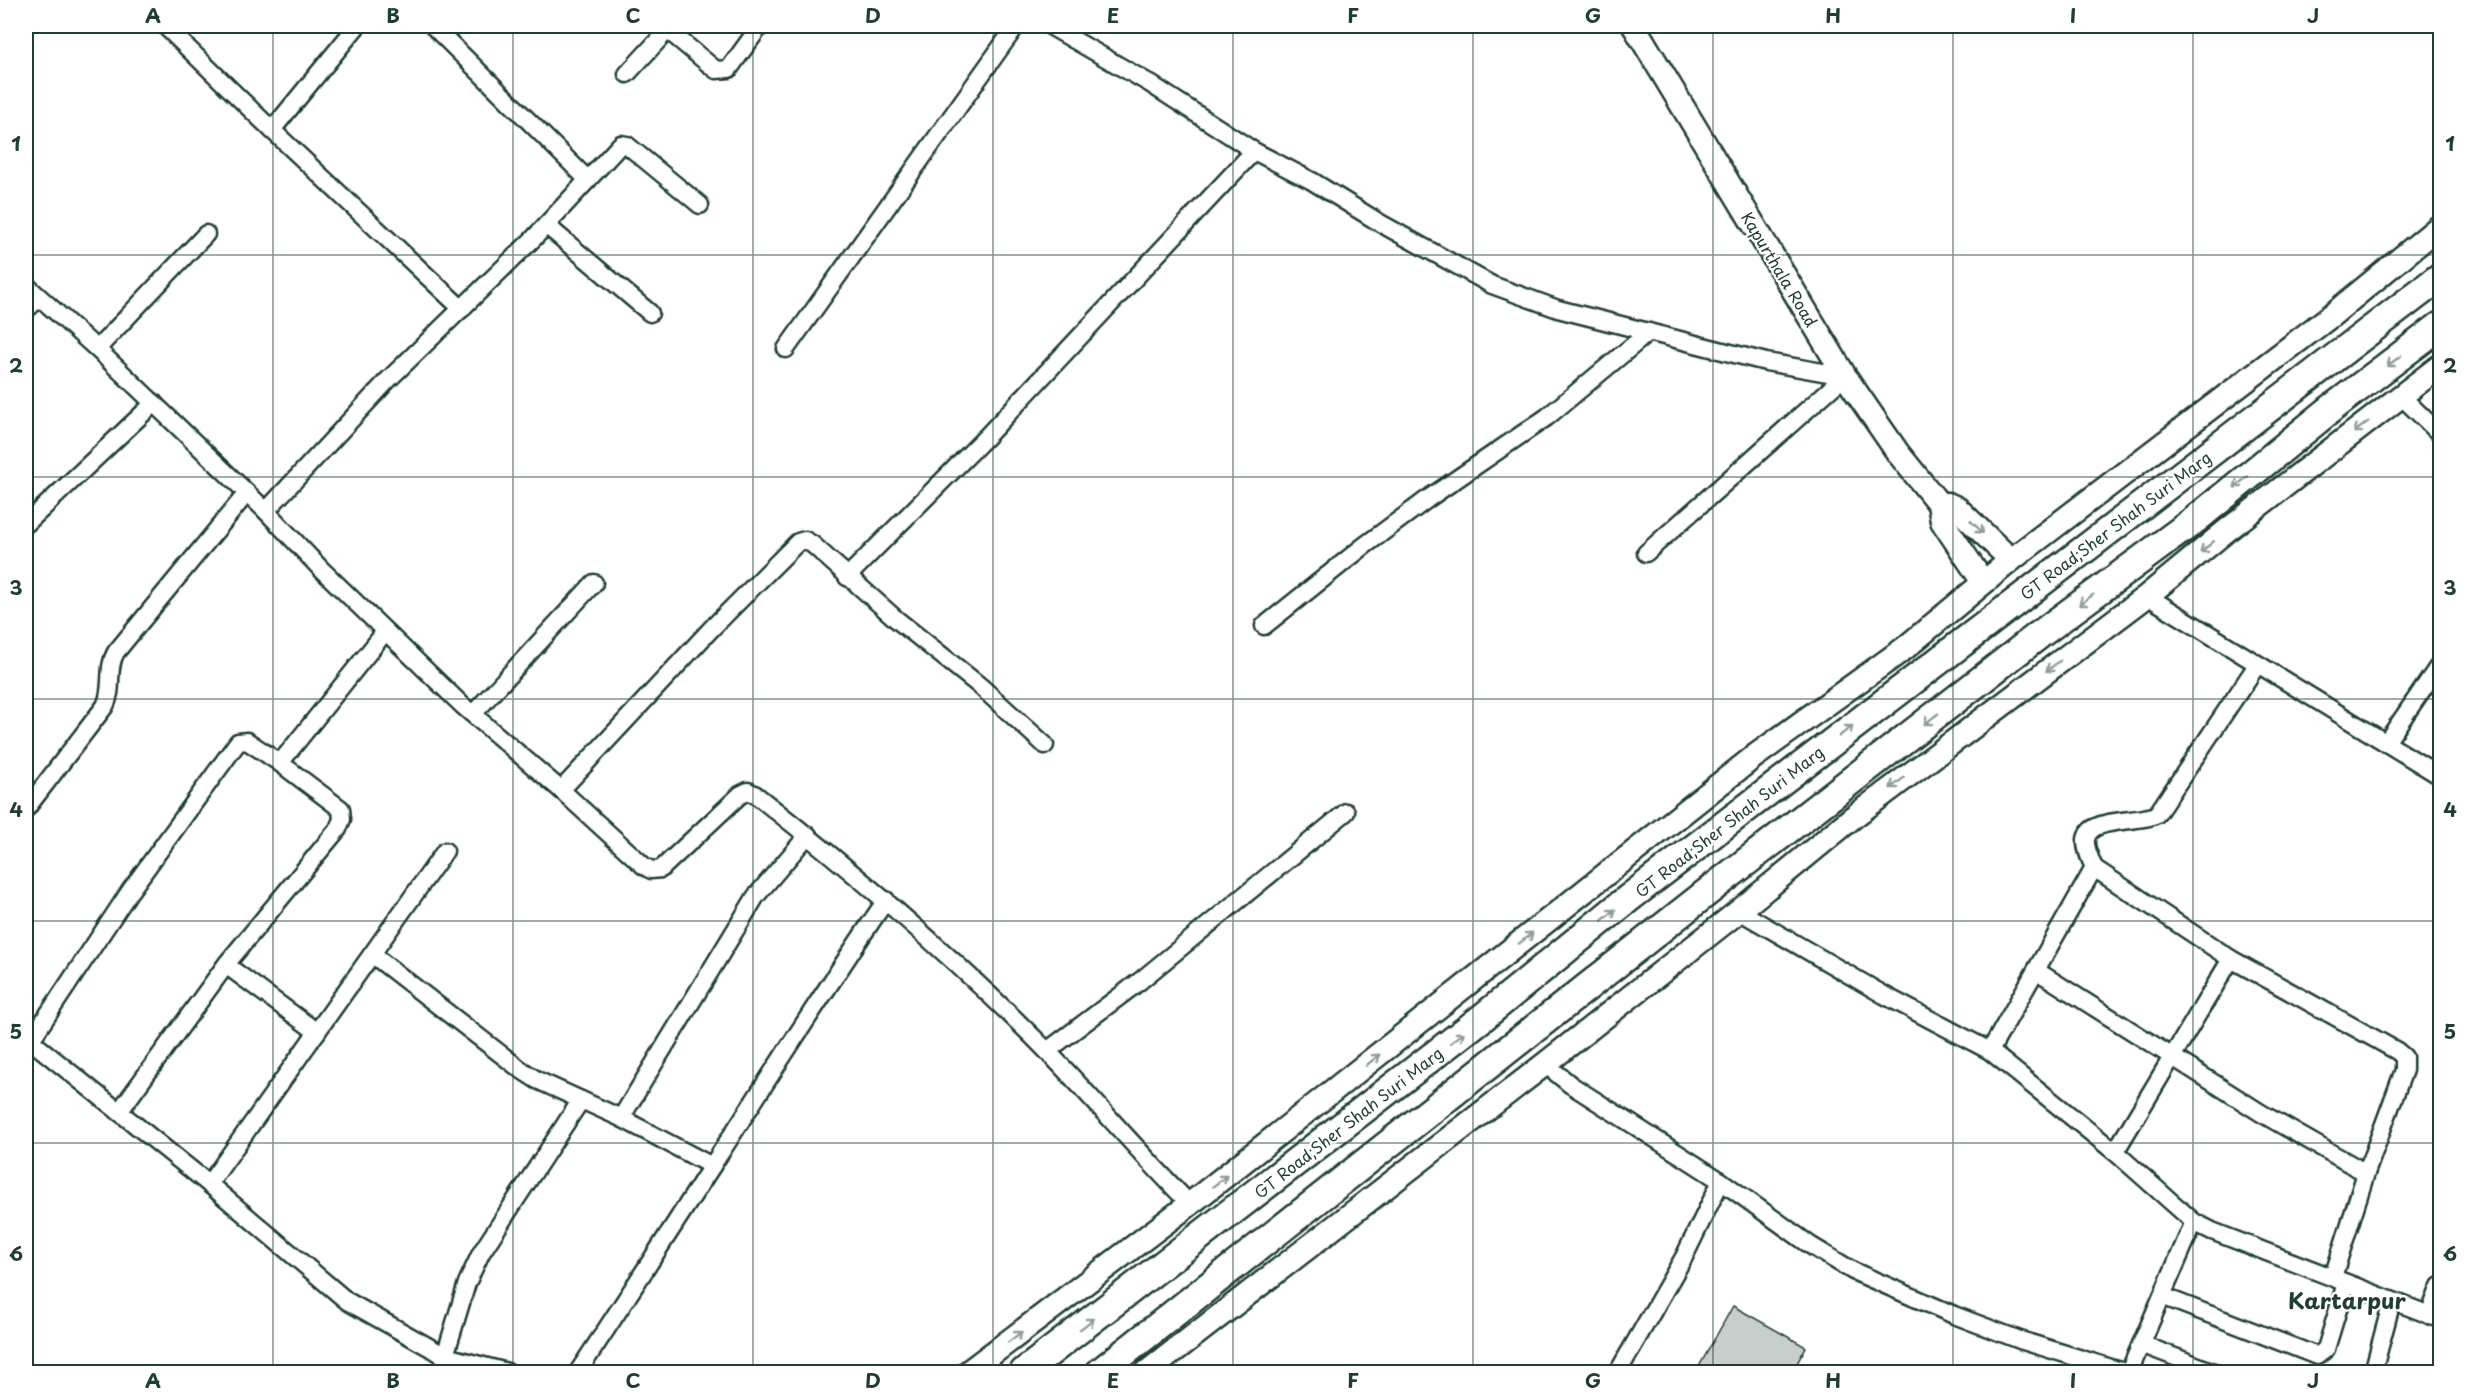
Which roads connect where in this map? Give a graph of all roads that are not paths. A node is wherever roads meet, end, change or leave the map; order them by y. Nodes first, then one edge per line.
1 (165, 26) edge
2 (357, 26) edge
3 (434, 26) edge
4 (760, 26) edge
5 (1016, 26) edge
6 (1050, 26) edge
7 (1634, 26) edge
8 (627, 74) dead end
9 (272, 130) junction
10 (1254, 151) junction
11 (588, 180) junction
12 (700, 204) dead end
13 (546, 225) junction
14 (2440, 226) edge
15 (206, 234) dead end
16 (2440, 276) edge
17 (26, 285) edge
18 (39, 298) junction
19 (462, 309) junction
20 (26, 310) edge
21 (650, 313) dead end
22 (2440, 326) edge
23 (1649, 332) junction
24 (97, 349) junction
25 (786, 349) dead end
26 (2440, 366) edge
27 (1845, 376) junction
28 (2401, 396) junction
29 (154, 403) junction
30 (2440, 434) edge
31 (247, 493) junction
32 (1939, 504) junction
33 (266, 510) junction
34 (26, 524) edge
35 (1646, 553) dead end
36 (2011, 560) junction
37 (848, 577) junction
38 (1983, 582) junction
39 (594, 583) dead end
40 (2147, 596) junction
41 (1264, 626) dead end
42 (385, 632) junction
43 (2440, 664) edge
44 (2257, 665) junction
45 (473, 714) junction
46 (2387, 741) junction
47 (1045, 745) dead end
48 (280, 763) junction
49 (2440, 776) edge
50 (561, 790) junction
51 (26, 809) edge
52 (1346, 812) dead end
53 (808, 835) junction
54 (445, 851) dead end
55 (2094, 868) junction
56 (886, 900) junction
57 (1739, 911) junction
58 (373, 955) junction
59 (2231, 958) junction
60 (226, 965) junction
61 (2037, 971) junction
62 (317, 1032) junction
63 (28, 1038) edge
64 (1990, 1050) junction
65 (1047, 1051) junction
66 (2172, 1056) junction
67 (1545, 1064) junction
68 (581, 1100) junction
69 (119, 1112) junction
70 (621, 1118) junction
71 (2115, 1152) junction
72 (712, 1166) junction
73 (2366, 1173) junction
74 (1721, 1181) junction
75 (209, 1184) junction
76 (1190, 1204) junction
77 (2194, 1222) junction
78 (2339, 1280) junction
79 (2440, 1286) edge
80 (2162, 1296) junction
81 (2392, 1301) junction
82 (2435, 1317) edge
83 (2141, 1344) junction
84 (445, 1356) junction
85 (507, 1372) edge
86 (578, 1372) edge
87 (968, 1372) edge
88 (1024, 1372) edge
89 (1100, 1372) edge
90 (1147, 1372) edge
91 (1618, 1372) edge
92 (2126, 1372) edge
93 (2214, 1372) edge
94 (2373, 1372) edge

1 - 9 street
2 - 9 street
3 - 11 street
4 - 8 street
5 - 25 street
6 - 10 street
7 - 27 main road, Kapurthala Road
9 - 19 street
10 - 23 street
10 - 37 street
11 - 12 street
11 - 13 street
13 - 19 street
13 - 21 street
14 - 36 main road
15 - 24 street
88 -> 16 highway, GT Road;Sher Shah Suri Marg
17 - 18 street
18 - 20 street
18 - 24 street
19 - 33 street
22 -> 89 highway
23 - 27 street
23 - 41 street
24 - 29 street
26 - 28 main road
27 - 32 main road, Kapurthala Road
27 - 35 street
28 - 30 street
28 -> 40 main road
29 - 31 street
29 - 34 street
31 - 33 street
31 - 51 street
32 -> 36 main road, Kapurthala Road
32 - 38 main road, Kapurthala Road
33 - 42 street
36 - 38 main road
37 - 47 street
37 - 50 street
76 -> 38 main road
39 - 45 street
40 - 44 street
40 -> 57 main road
42 - 45 street
42 - 48 street
43 - 46 street
44 - 46 street
44 - 55 street
45 - 50 street
46 - 49 street
48 - 60 street
48 - 63 street
50 - 53 street
52 - 65 street
53 - 56 street
53 - 70 street
54 - 58 street
55 - 59 street
55 - 61 street
56 - 65 street
56 - 72 street
57 - 64 street
57 - 67 main road
58 - 62 street
58 - 68 street
59 - 66 street
59 - 73 street
60 - 62 street
60 - 69 street
61 - 64 street
61 - 66 street
62 - 75 street
63 - 69 street
64 - 71 street
65 - 76 street
66 - 71 street
66 - 73 street
67 - 74 street
67 - 90 main road
68 - 70 street
68 - 84 street
69 - 75 street
70 - 72 street
71 - 77 street
72 - 86 street
73 - 78 street
74 - 91 street
74 - 92 street
75 - 84 street
87 -> 76 main road
77 - 78 street
77 - 80 street
78 - 80 street
78 - 81 street
79 - 82 street
80 - 83 street
81 - 82 street
81 - 94 street
83 - 92 street
83 - 93 street
84 - 85 street

